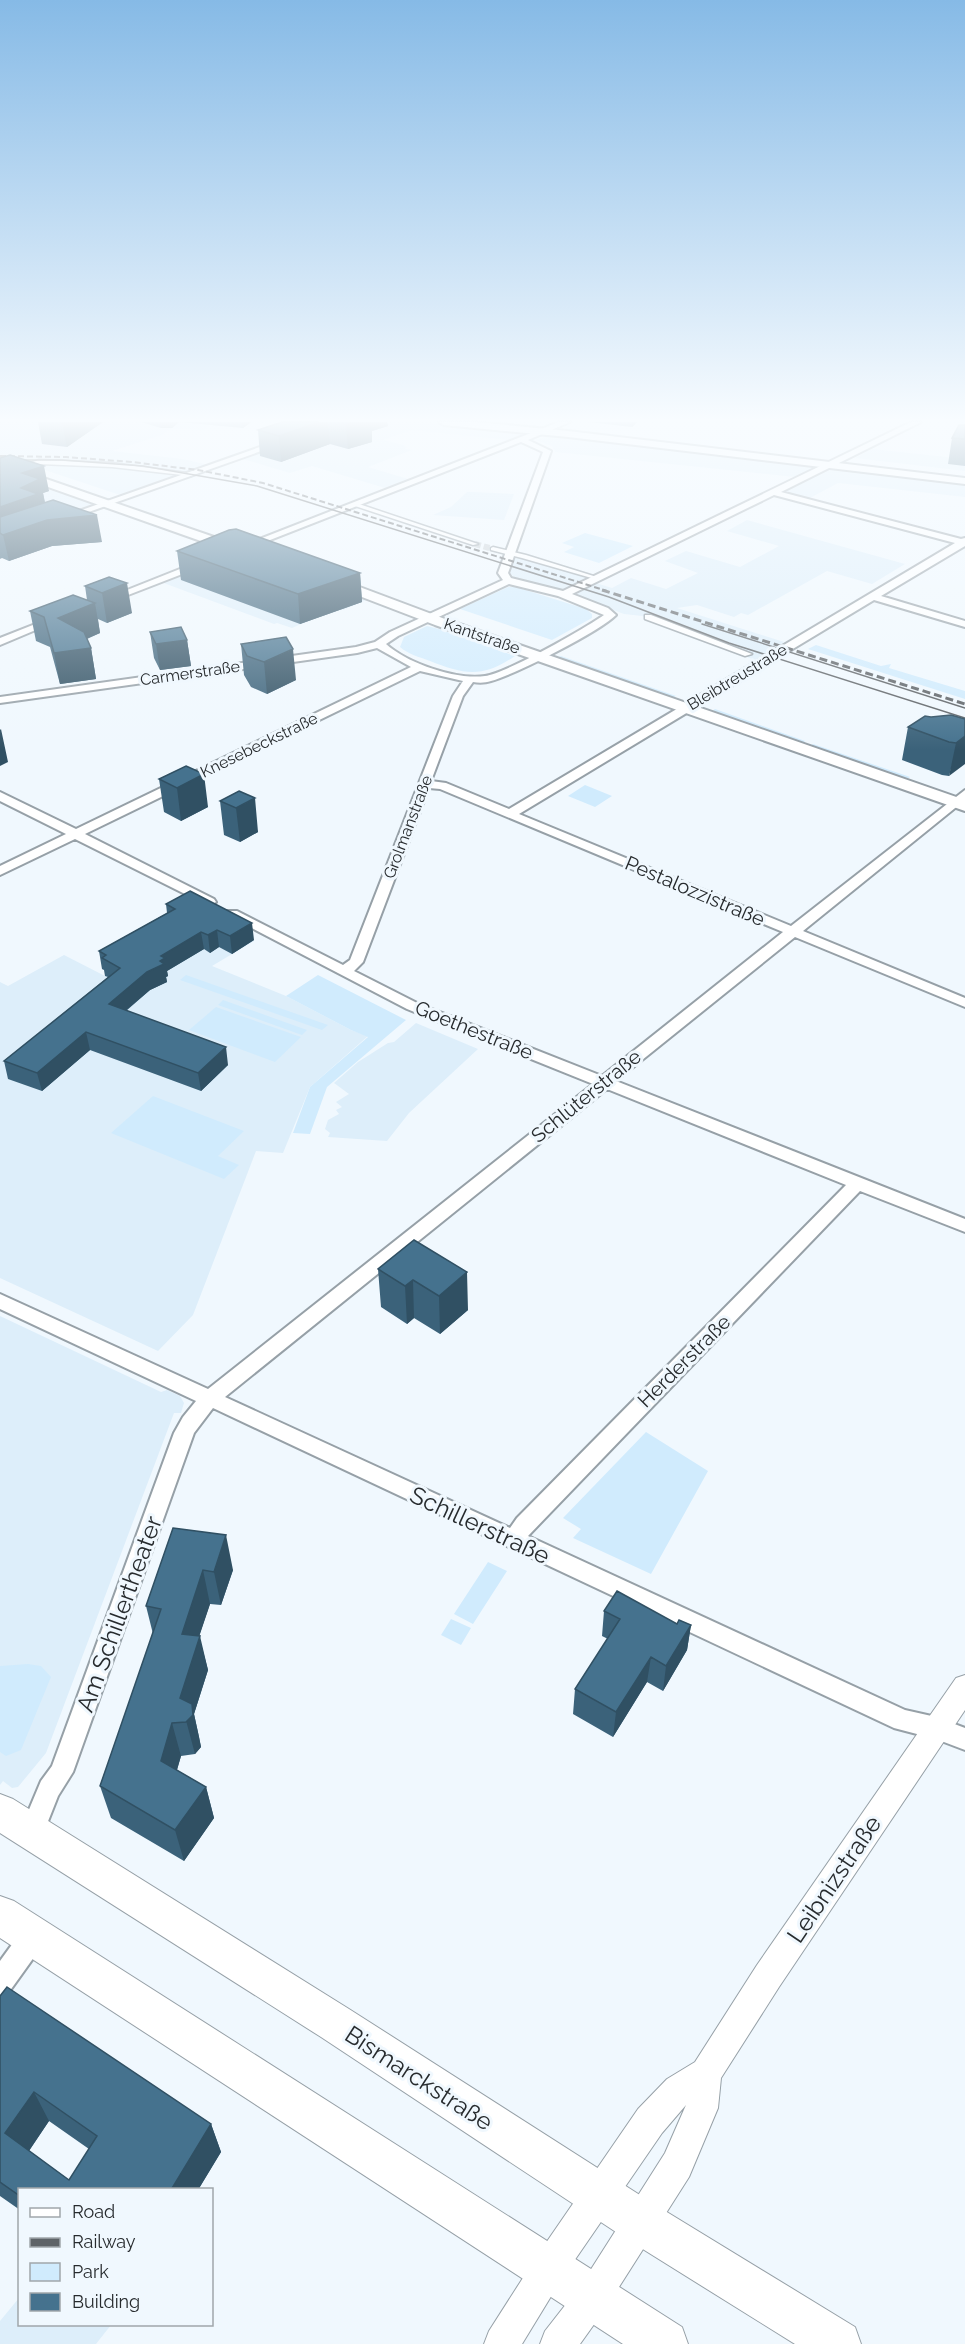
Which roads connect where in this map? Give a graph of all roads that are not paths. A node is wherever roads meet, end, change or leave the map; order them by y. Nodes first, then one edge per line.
1 (193, 531) edge
2 (203, 531) edge
3 (283, 531) edge
4 (437, 531) edge
5 (516, 531) edge
6 (692, 531) edge
7 (923, 531) edge
8 (964, 542) edge
9 (475, 544) tunnel mouth
10 (243, 547) junction
11 (493, 549) tunnel mouth
12 (508, 553) junction
13 (264, 554) edge
14 (597, 578) junction
15 (508, 581) junction
16 (562, 596) junction
17 (872, 596) junction
18 (98, 603) edge
19 (442, 611) junction
20 (638, 613) dead end
21 (63, 617) edge
22 (429, 617) junction
23 (965, 624) edge
24 (0, 642) edge
25 (379, 644) junction
26 (544, 652) junction
27 (766, 660) junction
28 (422, 666) junction
29 (469, 680) junction
30 (0, 700) edge
31 (699, 700) junction
32 (685, 708) junction
33 (424, 784) junction
34 (0, 796) edge
35 (962, 799) edge
36 (510, 814) junction
37 (76, 834) junction
38 (0, 871) edge
39 (793, 931) junction
40 (344, 970) junction
41 (965, 1003) edge
42 (603, 1082) junction
43 (857, 1184) junction
44 (965, 1226) edge
45 (0, 1301) edge
46 (209, 1399) junction
47 (514, 1541) junction
48 (965, 1687) edge
49 (936, 1728) junction
50 (965, 1739) edge
51 (0, 1812) edge
52 (32, 1831) junction
53 (17, 1926) edge
54 (0, 1983) edge
55 (706, 2073) junction
56 (599, 2194) junction
57 (641, 2222) junction
58 (549, 2268) junction
59 (593, 2297) junction
60 (502, 2344) edge
61 (558, 2344) edge
62 (665, 2344) edge
63 (838, 2344) edge

1 - 10 main road
2 - 10 main road
3 - 10 street
4 - 9 street
5 - 12 street
6 - 14 street
7 - 8 street
8 - 17 street, Bleibtreustraße
10 - 13 main road
10 - 18 street
11 - 12 street
12 - 14 street
12 - 15 street
14 - 16 street
15 - 16 street
15 - 19 street, Carmerstraße
16 - 26 street
17 - 23 street
17 - 27 street, Bleibtreustraße
19 - 22 street, Carmerstraße
19 - 22 main road, Kantstraße
19 - 26 main road, Kantstraße
20 - 27 street
21 - 24 street
22 - 25 street, Carmerstraße
22 - 26 main road, Kantstraße
25 - 28 street
25 - 30 street, Carmerstraße
26 - 29 street
26 - 31 main road, Kantstraße
26 - 32 main road, Kantstraße
27 - 31 street, Bleibtreustraße
28 - 29 street
28 - 37 street, Knesebeckstraße
29 - 33 street, Grolmanstraße
31 - 32 street, Bleibtreustraße
31 - 35 main road, Kantstraße
32 - 35 main road, Kantstraße
32 - 36 street, Bleibtreustraße
33 - 36 street, Pestalozzistraße
33 - 40 street, Grolmanstraße
34 - 37 street, Goethestraße
35 - 39 street, Schlüterstraße
36 - 39 street, Pestalozzistraße
37 - 38 street, Knesebeckstraße
37 - 40 street, Goethestraße
39 - 41 street, Pestalozzistraße
39 - 42 street, Schlüterstraße
40 - 42 street, Goethestraße
42 - 43 street, Goethestraße
42 - 46 street, Schlüterstraße
43 - 44 street, Goethestraße
43 - 47 street, Herderstraße
45 - 46 street, Schillerstraße
46 - 47 street, Schillerstraße
46 - 52 street, Am Schillertheater
47 - 49 street, Schillerstraße
48 - 49 street, Leibnizstraße
49 - 50 street, Schillerstraße
49 - 55 street, Leibnizstraße
51 - 52 main road, Bismarckstraße
52 - 56 main road, Bismarckstraße
53 - 54 street
53 - 58 main road
55 - 56 street, Leibnizstraße
55 - 57 street, Leibnizstraße
56 - 57 main road, Bismarckstraße
56 - 58 street, Leibnizstraße
57 - 59 street, Leibnizstraße
57 - 63 main road, Bismarckstraße
58 - 59 main road
58 - 60 street, Leibnizstraße
59 - 61 street, Leibnizstraße
59 - 62 main road

